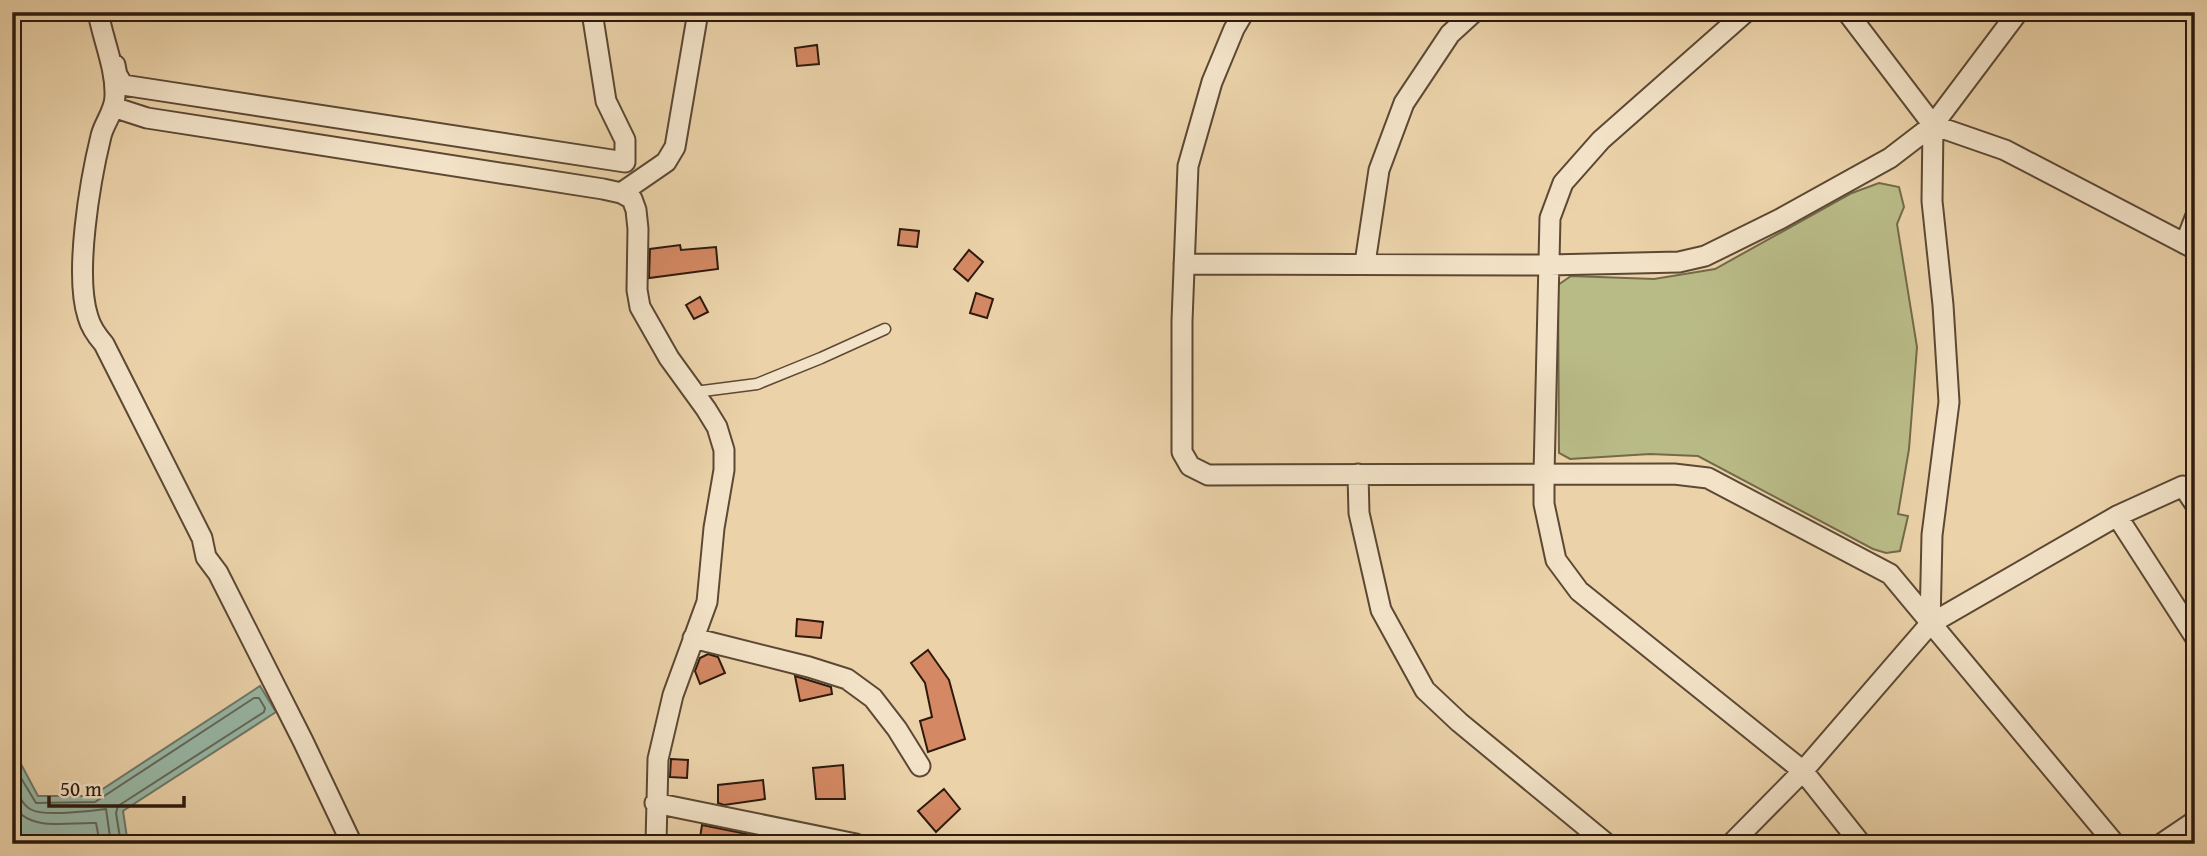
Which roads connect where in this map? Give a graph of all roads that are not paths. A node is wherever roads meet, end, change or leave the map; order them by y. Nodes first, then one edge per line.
1 (98, 12) edge
2 (107, 12) edge
3 (592, 12) edge
4 (698, 12) edge
5 (1244, 12) edge
6 (1474, 12) edge
7 (1746, 12) edge
8 (1847, 12) edge
9 (2018, 12) edge
10 (113, 107) junction
11 (1933, 125) junction
12 (621, 193) junction
13 (2195, 218) edge
14 (2190, 247) edge
15 (1184, 264) junction
16 (1364, 264) junction
17 (1549, 265) junction
18 (885, 329) dead end
19 (695, 392) junction
20 (1358, 474) junction
21 (1544, 474) junction
22 (2189, 483) edge
23 (2195, 504) edge
24 (2117, 516) junction
25 (1930, 624) junction
26 (2195, 637) edge
27 (694, 638) junction
28 (920, 766) dead end
29 (1802, 771) junction
30 (655, 803) junction
31 (2195, 821) edge
32 (352, 844) edge
33 (656, 844) edge
34 (856, 844) edge
35 (1607, 844) edge
36 (1731, 844) edge
37 (1861, 844) edge
38 (2115, 844) edge
39 (2161, 844) edge

1 - 10 street
2 - 3 street
4 - 12 street
5 - 15 street
6 - 16 street
7 - 17 street
8 - 11 street
9 - 11 street
10 - 12 street
10 - 32 street
11 - 14 street
11 - 17 street
11 - 25 street
12 - 19 street
13 - 14 street
15 - 16 street
15 - 20 street
16 - 17 street
17 - 21 street
18 - 19 lane
19 - 27 street
20 - 21 street
20 - 35 street
21 - 25 street
21 - 29 street
22 - 23 street
22 - 24 street
24 - 25 street
24 - 26 street
25 - 29 street
25 - 38 street
27 - 28 street
27 - 30 street
29 - 36 street
29 - 37 street
30 - 33 street
30 - 34 street
31 - 39 street

